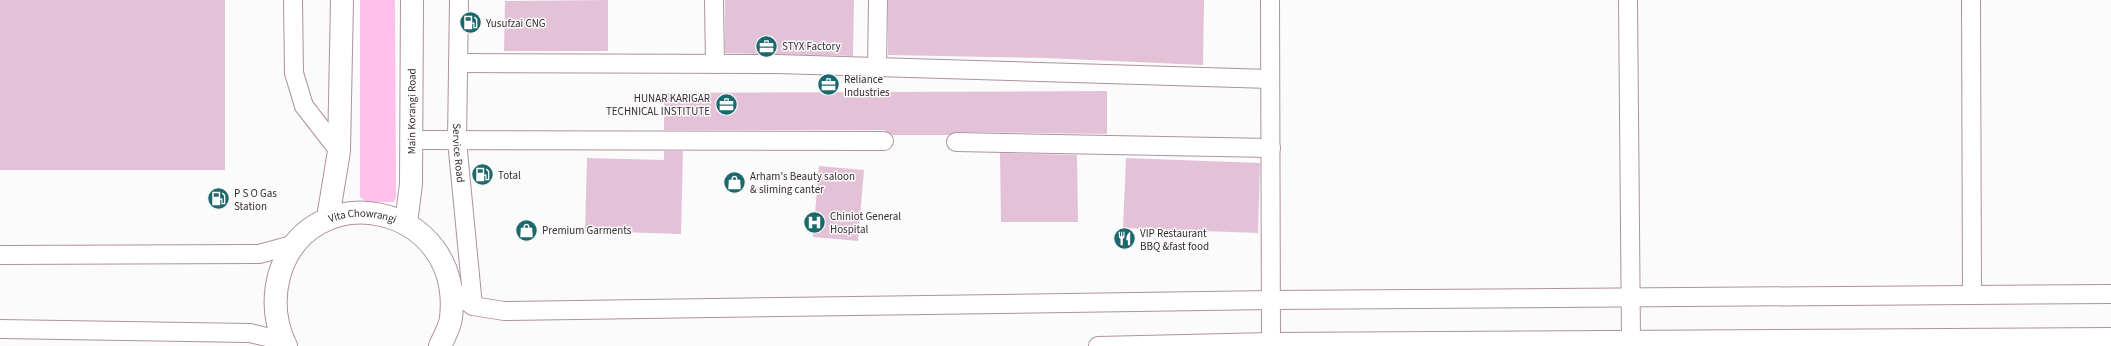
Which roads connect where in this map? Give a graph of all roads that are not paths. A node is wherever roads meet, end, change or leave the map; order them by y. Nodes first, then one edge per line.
1 (293, 0) edge
2 (342, 0) edge
3 (412, 0) edge
4 (459, 0) edge
5 (714, 0) edge
6 (878, 0) edge
7 (1270, 0) edge
8 (1628, 0) edge
9 (1971, 0) edge
10 (458, 63) junction
11 (715, 64) junction
12 (877, 67) junction
13 (1270, 79) junction
14 (412, 140) junction
15 (457, 141) junction
16 (884, 142) dead end
17 (956, 142) dead end
18 (1271, 148) junction
19 (339, 151) junction
20 (328, 218) junction
21 (406, 223) junction
22 (296, 244) junction
23 (0, 255) edge
24 (452, 290) junction
25 (2111, 294) edge
26 (1972, 295) junction
27 (1630, 298) junction
28 (1272, 300) junction
29 (473, 306) junction
30 (0, 329) edge
31 (2111, 337) edge
32 (1631, 340) junction
33 (1793, 342) edge
34 (285, 343) edge
35 (1439, 343) edge
36 (1558, 343) edge
37 (1605, 343) edge
38 (1271, 344) edge
39 (440, 346) edge
40 (1098, 346) edge

1 - 19 street
2 - 19 main road
3 - 14 main road, Main Korangi Road
4 - 10 street, Service Road
5 - 11 street
6 - 12 street
7 - 13 street
8 - 27 street
9 - 26 street
10 - 11 street
10 - 15 street, Service Road
11 - 12 street
12 - 13 street
13 - 18 street
14 - 15 street
14 - 21 main road, Main Korangi Road
15 - 16 street
15 - 29 street, Service Road
17 - 18 street
18 - 28 street
19 - 20 main road
20 - 21 main road, Vita Chowrangi
20 - 22 main road, Vita Chowrangi
21 - 24 main road, Vita Chowrangi
22 - 23 street
22 - 34 main road, Vita Chowrangi
24 - 29 street
24 - 39 main road, Vita Chowrangi
25 - 26 street
26 - 27 street
27 - 28 street
27 - 32 street
28 - 29 street
28 - 38 street
30 - 34 street
31 - 33 street
32 - 33 street
32 - 37 street
35 - 36 street
35 - 38 street
36 - 37 street
38 - 40 street

